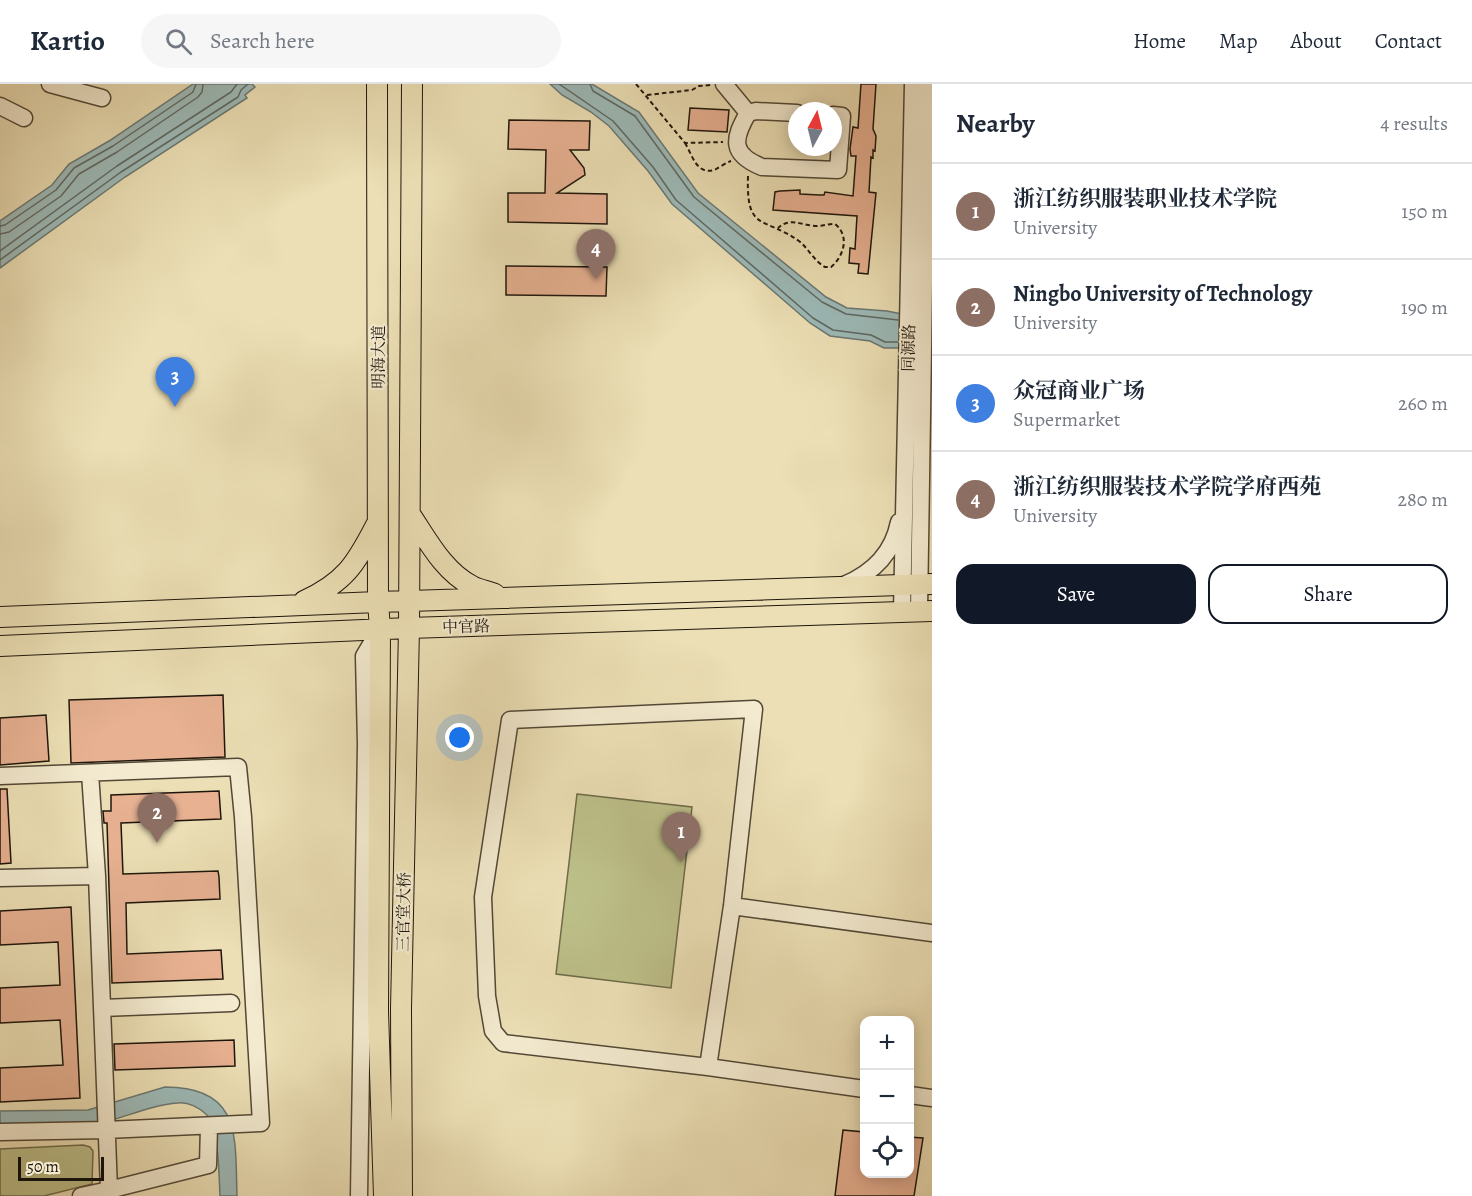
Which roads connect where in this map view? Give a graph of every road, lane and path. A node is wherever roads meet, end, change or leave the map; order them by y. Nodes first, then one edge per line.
1 (50, 84) edge
2 (376, 84) edge
3 (412, 84) edge
4 (636, 84) edge
5 (913, 84) edge
6 (927, 84) edge
7 (718, 85) edge
8 (646, 95) junction
9 (102, 98) dead end
10 (0, 106) edge
11 (747, 113) junction
12 (788, 113) edge
13 (24, 118) dead end
14 (736, 142) junction
15 (685, 143) junction
16 (839, 156) edge
17 (748, 167) junction
18 (778, 228) junction
19 (927, 449) edge
20 (913, 497) junction
21 (410, 514) junction
22 (378, 520) junction
23 (932, 531) edge
24 (918, 584) edge
25 (841, 587) junction
26 (509, 598) junction
27 (378, 602) junction
28 (408, 602) junction
29 (293, 605) junction
30 (918, 611) edge
31 (0, 617) edge
32 (409, 628) junction
33 (380, 629) junction
34 (0, 646) edge
35 (90, 772) junction
36 (0, 776) edge
37 (97, 876) junction
38 (0, 878) edge
39 (732, 906) junction
40 (932, 933) edge
41 (231, 1003) dead end
42 (102, 1008) junction
43 (708, 1067) junction
44 (860, 1088) edge
45 (914, 1096) edge
46 (932, 1098) edge
47 (209, 1126) junction
48 (106, 1130) junction
49 (0, 1132) edge
50 (108, 1190) junction
51 (81, 1196) edge
52 (359, 1196) edge
53 (384, 1196) edge
54 (402, 1196) edge

1 - 9 street
2 - 22 main road, 明海大道
3 - 21 main road, 明海大道
4 - 8 path
5 - 20 street, 同源路
6 - 19 street, 同源路
7 - 8 path
7 - 11 street
8 - 15 path
10 - 13 street
11 - 12 street
11 - 14 street
14 - 15 path
14 - 17 street
15 - 17 path
16 - 17 street
17 - 18 path
18 - 18 path
19 - 20 street, 同源路
20 - 23 street
20 - 24 street, 同源路
20 - 25 street
21 - 26 main road
21 - 28 main road, 明海大道
22 - 27 main road, 明海大道
22 - 29 main road
24 - 25 main road, 中官路
24 - 30 street, 同源路
25 - 26 main road, 中官路
26 - 28 main road, 中官路
27 - 28 main road, 中官路
27 - 29 main road, 中官路
27 - 33 main road, 明海大道
28 - 32 main road, 明海大道
29 - 31 main road, 中官路
30 - 32 main road, 中官路
32 - 33 main road, 中官路
32 - 54 main road, 三官堂大桥
33 - 34 main road, 中官路
33 - 52 street
33 - 53 main road, 三官堂大桥
35 - 36 street
35 - 37 street
35 - 47 street
37 - 38 street
37 - 42 street
39 - 40 street
39 - 43 street
39 - 43 street
41 - 42 street
42 - 48 street
43 - 44 street
45 - 46 street
47 - 48 street
47 - 50 street
48 - 49 street
48 - 50 street
50 - 51 street

